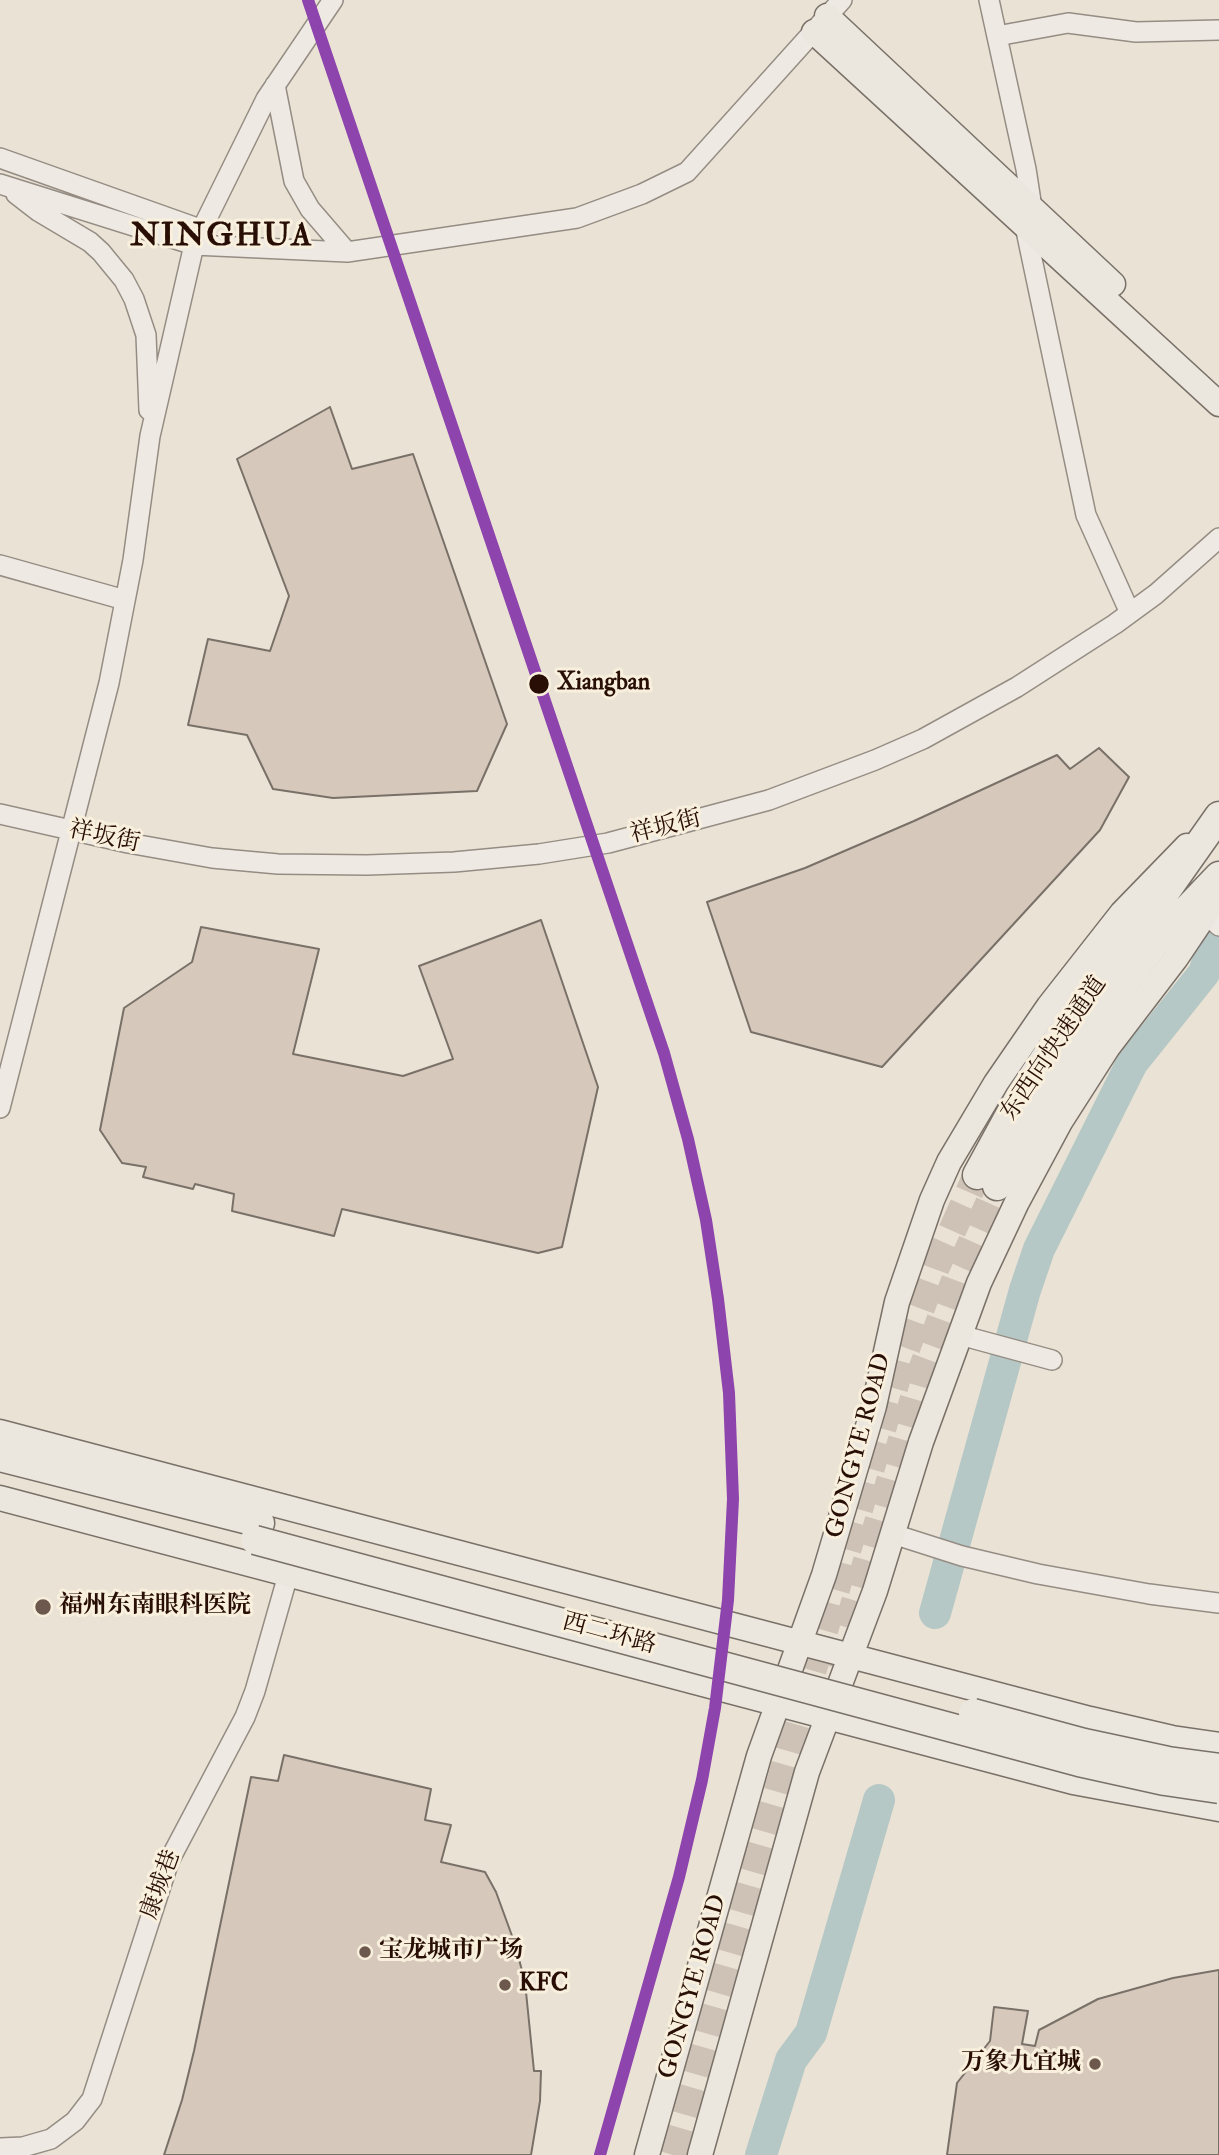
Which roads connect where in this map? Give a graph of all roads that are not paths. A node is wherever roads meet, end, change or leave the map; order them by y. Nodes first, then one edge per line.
1 (332, 0) edge
2 (989, 0) edge
3 (828, 16) edge
4 (1219, 30) edge
5 (997, 36) junction
6 (275, 85) junction
7 (0, 158) edge
8 (3, 186) edge
9 (1029, 217) junction
10 (197, 237) junction
11 (347, 252) junction
12 (1219, 382) edge
13 (1219, 404) edge
14 (150, 436) junction
15 (1219, 538) edge
16 (0, 565) edge
17 (125, 600) junction
18 (1130, 613) junction
19 (0, 814) edge
20 (1219, 814) edge
21 (70, 831) junction
22 (1219, 876) edge
23 (1215, 912) edge
24 (1148, 935) junction
25 (0, 1108) edge
26 (987, 1181) tunnel mouth
27 (960, 1335) junction
28 (1052, 1360) dead end
29 (0, 1432) edge
30 (0, 1457) edge
31 (0, 1476) edge
32 (0, 1498) edge
33 (258, 1532) junction
34 (893, 1534) junction
35 (288, 1575) junction
36 (1219, 1603) edge
37 (799, 1643) junction
38 (850, 1657) junction
39 (778, 1704) junction
40 (828, 1717) junction
41 (1219, 1745) edge
42 (1219, 1768) edge
43 (1219, 1789) edge
44 (1219, 1809) edge
45 (6, 2151) edge
46 (647, 2155) edge
47 (700, 2155) edge

1 - 6 street
2 - 5 street
3 - 9 main road
3 - 11 street
4 - 5 street
5 - 9 street
6 - 10 street
6 - 11 street
7 - 10 street
8 - 10 street
8 - 14 street
9 - 12 main road
9 - 13 main road
9 - 18 street
10 - 11 street
10 - 14 street
14 - 17 street
15 - 18 street, 祥坂街
16 - 17 street
17 - 21 street
18 - 21 street, 祥坂街
19 - 21 street, 祥坂街
20 - 24 highway, GONGYE ROAD
20 - 37 main road, GONGYE ROAD
21 - 25 street
22 - 24 highway
23 - 27 main road, GONGYE ROAD
24 - 26 highway, 东西向快速通道
27 - 28 street
27 - 34 main road, GONGYE ROAD
29 - 37 main road
30 - 33 highway, 西二环路
31 - 33 highway, 西二环路
32 - 35 main road
33 - 42 highway, 西二环路, bridge
33 - 43 highway, 西二环路, bridge
34 - 36 street
34 - 38 main road, GONGYE ROAD
35 - 39 main road
35 - 45 street, 康城巷
37 - 38 main road
37 - 39 main road, GONGYE ROAD
38 - 40 main road, GONGYE ROAD
38 - 41 main road
39 - 40 main road
39 - 46 main road, GONGYE ROAD
40 - 44 main road
40 - 47 main road, GONGYE ROAD

